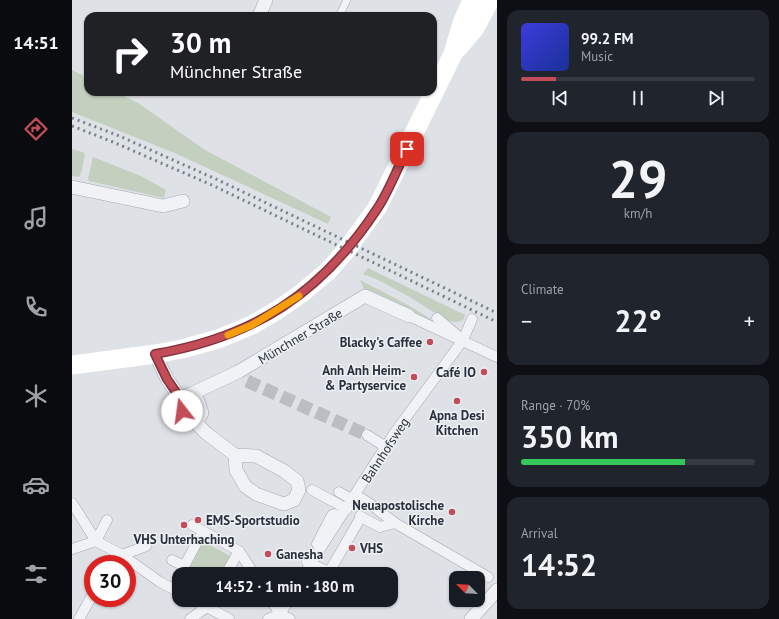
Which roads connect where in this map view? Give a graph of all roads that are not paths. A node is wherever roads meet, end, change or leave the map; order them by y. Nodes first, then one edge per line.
1 (266, 0) edge
2 (347, 0) edge
3 (472, 0) edge
4 (490, 0) edge
5 (261, 12) edge
6 (341, 12) edge
7 (454, 54) junction
8 (437, 88) edge
9 (433, 96) edge
10 (72, 187) edge
11 (183, 201) dead end
12 (409, 316) joint
13 (437, 318) dead end
14 (473, 323) dead end
15 (463, 340) junction
16 (155, 354) junction
17 (492, 355) edge
18 (72, 365) edge
19 (186, 396) junction
20 (196, 423) junction
21 (367, 435) tunnel mouth
22 (386, 447) junction
23 (235, 455) junction
24 (312, 490) dead end
25 (339, 492) dead end
26 (354, 498) junction
27 (72, 503) edge
28 (340, 512) junction
29 (360, 514) junction
30 (106, 520) dead end
31 (395, 523) junction
32 (192, 525) dead end
33 (203, 531) junction
34 (335, 532) junction
35 (96, 541) junction
36 (146, 546) dead end
37 (237, 548) junction
38 (72, 549) edge
39 (122, 555) joint
40 (172, 560) dead end
41 (310, 563) junction
42 (136, 565) edge
43 (177, 567) edge
44 (184, 567) edge
45 (229, 567) edge
46 (249, 567) edge
47 (308, 567) edge
48 (488, 577) dead end
49 (172, 588) edge
50 (497, 590) edge
51 (86, 607) edge
52 (205, 607) edge
53 (213, 607) edge
54 (276, 607) edge
55 (284, 607) edge
56 (280, 614) junction
57 (79, 619) edge
58 (190, 619) edge
59 (229, 619) edge
60 (268, 619) edge
61 (290, 619) edge
62 (471, 619) edge

1 - 5 street
2 - 6 lane
3 - 7 main road
4 - 7 main road
7 - 8 main road
9 - 16 main road
10 - 11 street
12 - 15 street
12 - 19 street, Münchner Straße
13 - 15 street
14 - 15 street, Bahnhofsweg
15 - 17 street
15 - 22 street, Bahnhofsweg
16 - 18 main road
16 - 19 street
19 - 20 street
19 - 20 street
20 - 23 street
21 - 22 street
22 - 26 street, Bahnhofsweg
23 - 23 street
24 - 28 street
25 - 26 street
26 - 28 street, Bahnhofsweg
26 - 29 street
26 - 31 street
27 - 35 street
28 - 34 street, Bahnhofsweg
29 - 31 street
29 - 34 street
30 - 35 street
31 - 48 street
32 - 33 street
33 - 37 street
33 - 44 street
34 - 41 street, Bahnhofsweg
34 - 41 street
35 - 38 street
35 - 39 street
36 - 39 street
37 - 45 street
37 - 46 street
40 - 43 street
41 - 47 street, Bahnhofsweg
42 - 49 street
50 - 62 street
51 - 57 street
52 - 58 street
53 - 59 street
54 - 56 street
55 - 56 street
56 - 60 street
56 - 61 street

